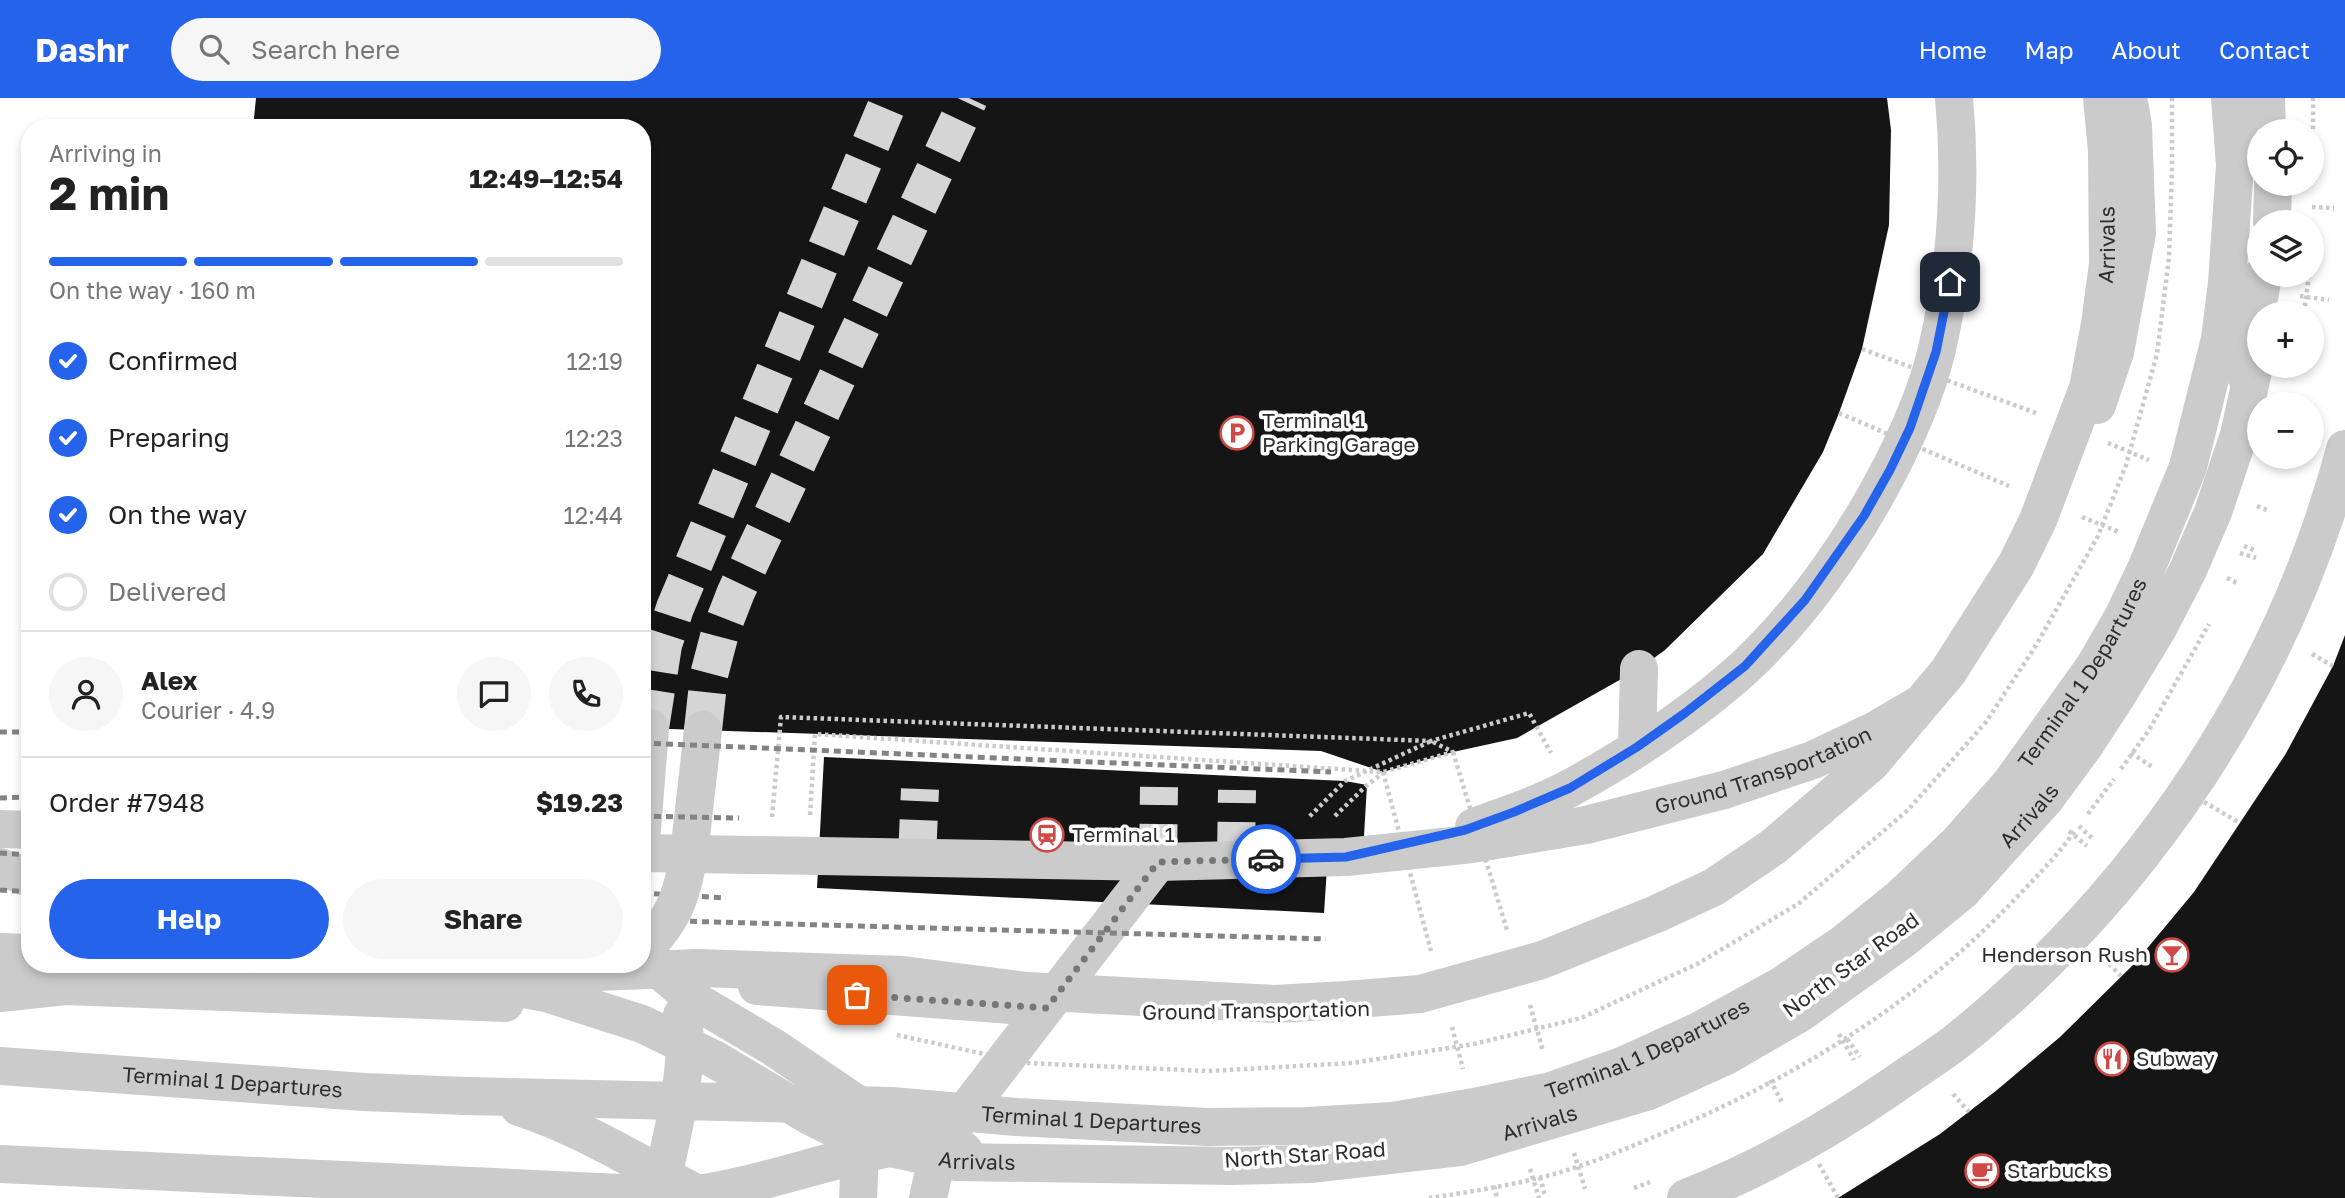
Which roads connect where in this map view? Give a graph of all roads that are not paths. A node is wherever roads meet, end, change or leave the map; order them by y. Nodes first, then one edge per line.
1 (1954, 98) edge
2 (2102, 98) edge
3 (2230, 98) edge
4 (2266, 98) edge
5 (2272, 98) edge
6 (2137, 107) edge
7 (2267, 119) edge
8 (2273, 119) edge
9 (2261, 287) edge
10 (2252, 378) edge
11 (2345, 449) edge
12 (1639, 669) dead end
13 (1952, 685) junction
14 (703, 730) tunnel mouth
15 (1637, 747) junction
16 (0, 829) edge
17 (21, 830) edge
18 (651, 853) edge
19 (1346, 857) junction
20 (1158, 862) junction
21 (0, 867) edge
22 (21, 875) edge
23 (0, 951) edge
24 (21, 952) edge
25 (651, 954) edge
26 (651, 961) edge
27 (651, 962) edge
28 (651, 963) edge
29 (651, 970) edge
30 (28, 973) edge
31 (378, 973) edge
32 (580, 973) edge
33 (615, 973) edge
34 (462, 978) junction
35 (0, 984) edge
36 (0, 993) edge
37 (1047, 1008) junction
38 (0, 1066) edge
39 (466, 1096) junction
40 (940, 1144) junction
41 (860, 1153) junction
42 (0, 1164) edge
43 (574, 1195) edge
44 (659, 1195) junction
45 (706, 1198) edge
46 (858, 1198) edge
47 (928, 1198) edge
48 (1686, 1198) edge

1 - 15 street
2 - 29 street, Arrivals, bridge
3 - 39 street, Terminal 1 Departures, bridge
4 - 7 street
5 - 8 street
6 - 13 street, Ground Transportation
9 - 40 street, North Star Road
10 - 34 street, Arrivals, bridge
11 - 48 street
12 - 15 street
13 - 19 street, Ground Transportation
13 - 37 street, Ground Transportation
14 - 25 street, bridge
15 - 19 street
16 - 17 street
18 - 20 street, Ground Transportation
19 - 20 street, Ground Transportation
20 - 37 street
21 - 22 street
23 - 24 street
26 - 37 street, Ground Transportation
27 - 40 street
28 - 44 street
30 - 35 street
31 - 34 street
32 - 34 street, Arrivals, bridge
33 - 36 street, bridge
37 - 40 street
38 - 39 street, Terminal 1 Departures
39 - 45 street, Terminal 1 Departures, bridge
40 - 41 street
40 - 47 street
41 - 44 street
41 - 46 street
42 - 43 street
43 - 44 street

